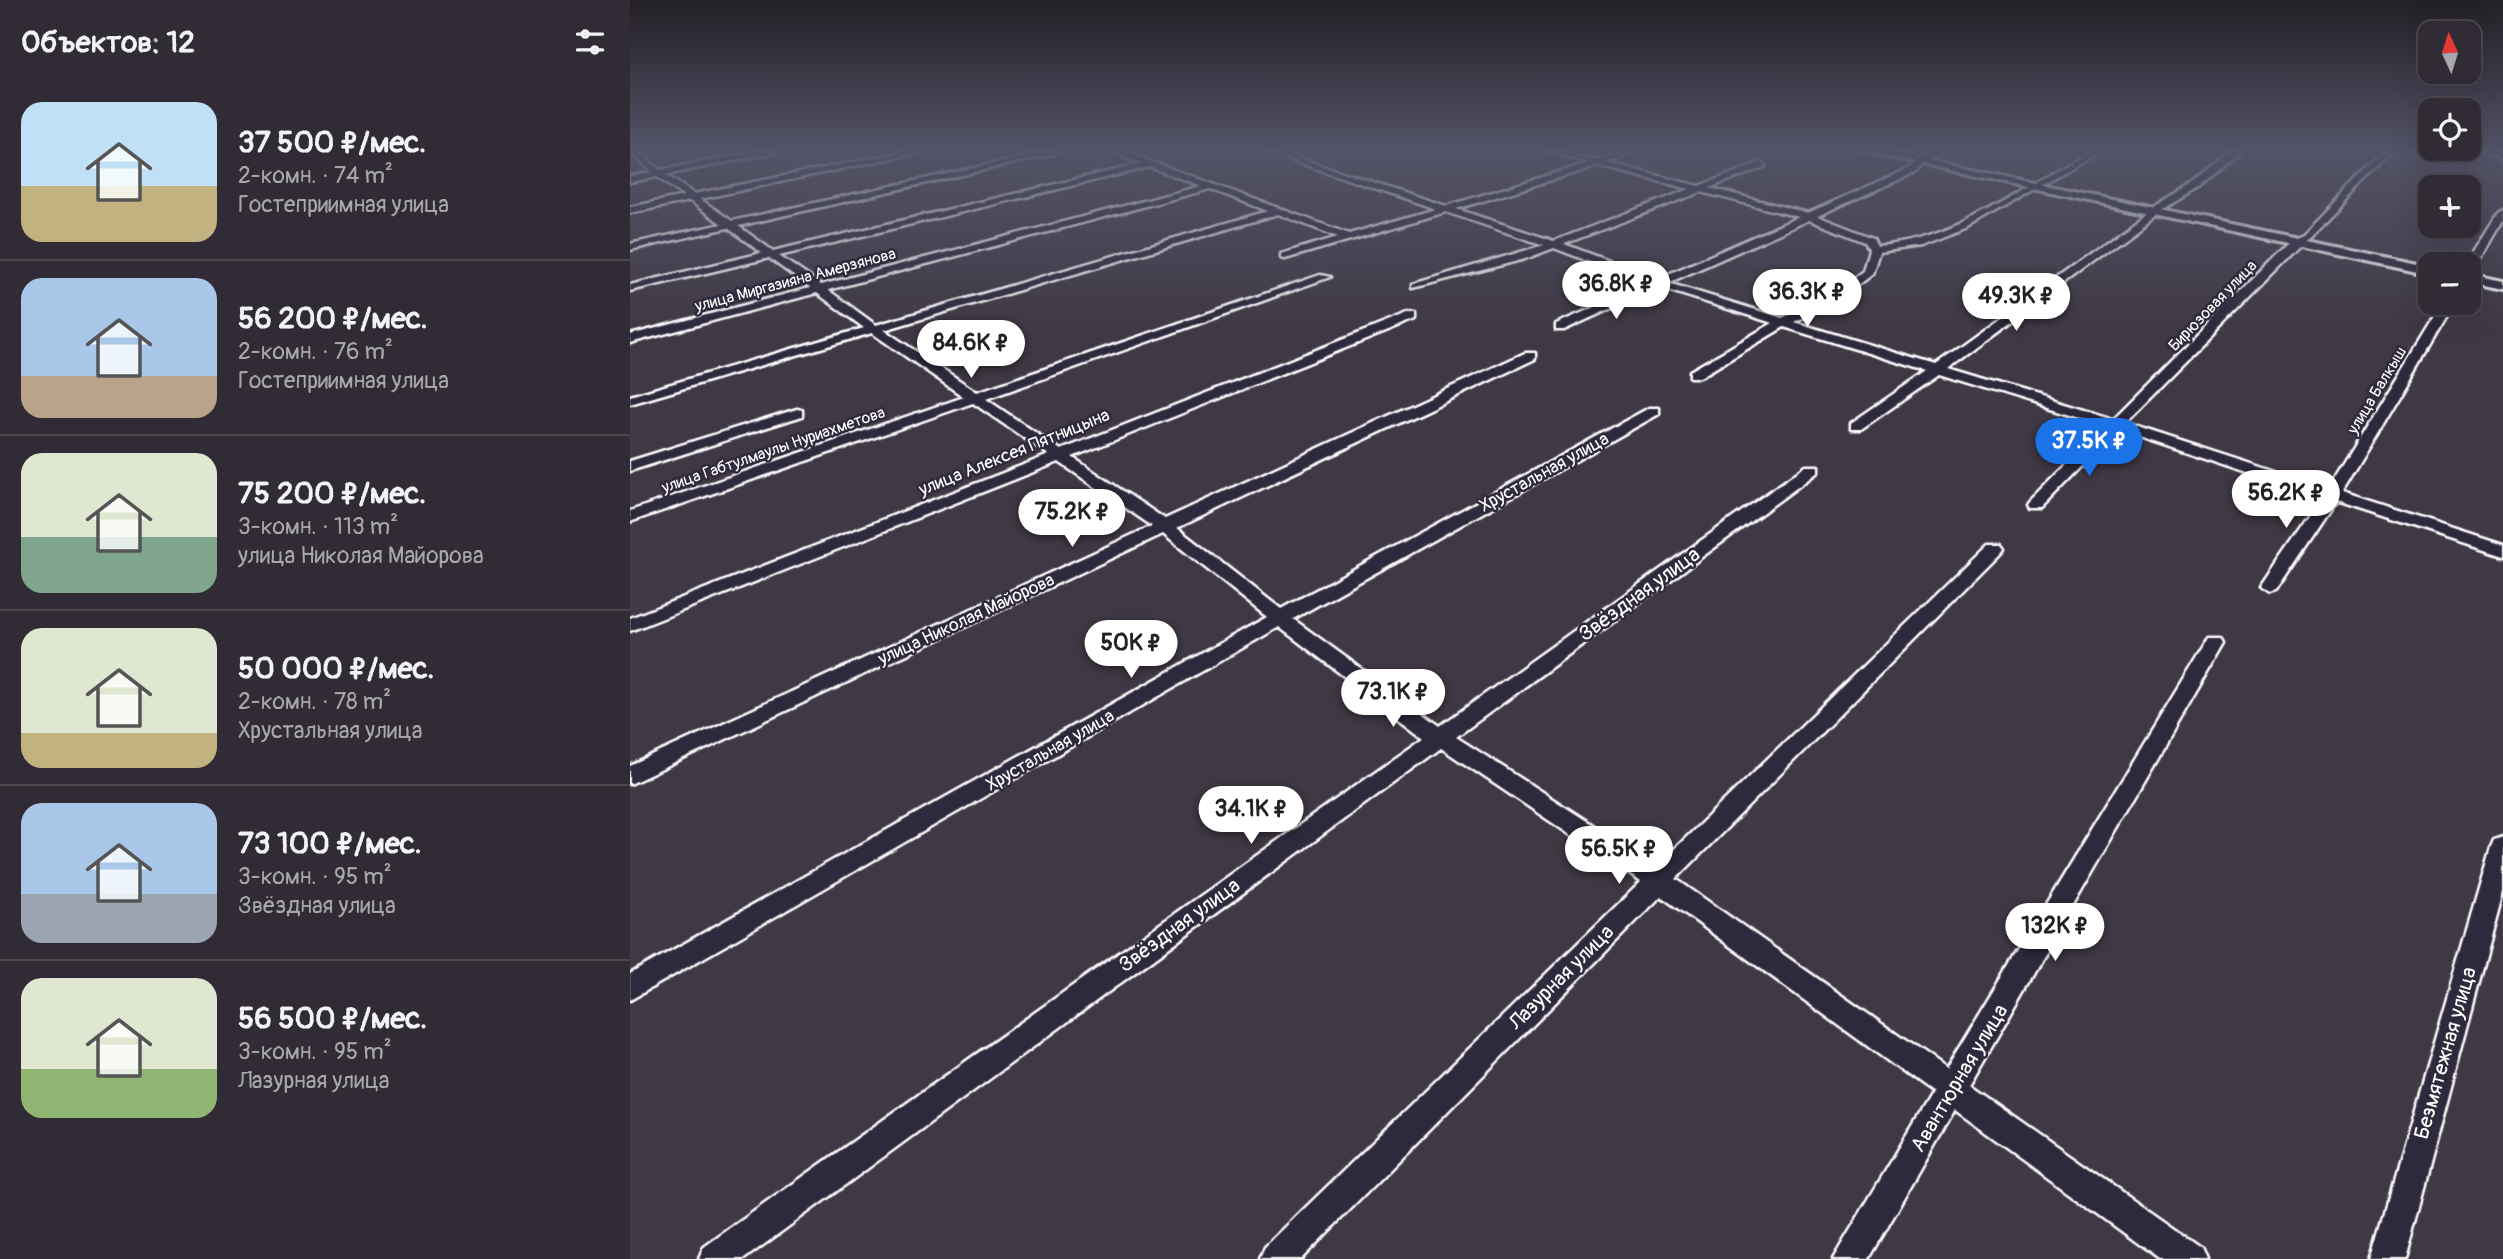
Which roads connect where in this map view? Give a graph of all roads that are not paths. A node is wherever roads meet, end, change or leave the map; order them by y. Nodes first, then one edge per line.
1 (709, 210) edge
2 (799, 210) edge
3 (957, 210) edge
4 (1121, 210) edge
5 (1276, 210) edge
6 (1438, 210) edge
7 (1449, 210) edge
8 (1648, 210) edge
9 (1784, 210) edge
10 (1822, 210) edge
11 (1997, 210) edge
12 (2149, 210) edge
13 (2334, 210) edge
14 (1279, 211) junction
15 (2155, 211) junction
16 (2503, 213) edge
17 (1808, 216) junction
18 (730, 225) junction
19 (1348, 237) junction
20 (2297, 241) junction
21 (1553, 244) junction
22 (630, 247) edge
23 (1874, 249) junction
24 (2480, 252) edge
25 (771, 254) junction
26 (1285, 256) dead end
27 (2418, 267) edge
28 (1324, 277) dead end
29 (2481, 280) edge
30 (1659, 284) junction
31 (2503, 285) edge
32 (1417, 286) dead end
33 (630, 288) edge
34 (819, 289) junction
35 (2442, 315) edge
36 (1412, 317) dead end
37 (1783, 322) junction
38 (1560, 327) dead end
39 (874, 329) junction
40 (630, 339) edge
41 (1530, 356) dead end
42 (1938, 369) junction
43 (1695, 374) dead end
44 (975, 398) junction
45 (630, 400) edge
46 (1654, 411) dead end
47 (797, 413) dead end
48 (2116, 425) junction
49 (1856, 426) dead end
50 (1059, 455) junction
51 (630, 466) edge
52 (1812, 469) dead end
53 (2333, 495) junction
54 (2036, 505) dead end
55 (630, 517) edge
56 (1165, 527) junction
57 (1995, 548) dead end
58 (2503, 551) edge
59 (2270, 588) dead end
60 (1280, 618) junction
61 (630, 625) edge
62 (2216, 642) dead end
63 (1440, 737) junction
64 (630, 776) edge
65 (2503, 846) edge
66 (1658, 880) junction
67 (630, 988) edge
68 (1953, 1090) junction
69 (716, 1259) edge
70 (1277, 1259) edge
71 (1850, 1259) edge
72 (2188, 1259) edge
73 (2388, 1259) edge

1 - 18 street
2 - 18 street
3 - 25 street
4 - 34 street, улица Миргазияна Амерзянова
5 - 14 street
6 - 19 street
7 - 21 street
8 - 21 street
9 - 17 street
10 - 17 street
11 - 23 street
12 - 15 street
13 - 20 street, Бирюзовая улица
14 - 19 street
14 - 39 street
15 - 20 street
15 - 42 street
16 - 24 street
17 - 23 street
17 - 30 street
18 - 22 street
18 - 25 street
19 - 26 street
20 - 27 street
20 - 48 street, Бирюзовая улица
21 - 30 street
21 - 32 street
23 - 37 street
25 - 33 street
25 - 34 street
28 - 44 street, улица Габтулмаулы Нуриахметова
29 - 31 street
30 - 37 street
30 - 38 street
34 - 39 street
34 - 40 street, улица Миргазияна Амерзянова
35 - 53 street, улица Балкыш
36 - 50 street, улица Алексея Пятницына
37 - 42 street
37 - 43 street
39 - 44 street
39 - 45 street
41 - 56 street, улица Николая Майорова
42 - 48 street
42 - 49 street
44 - 50 street
44 - 55 street, улица Габтулмаулы Нуриахметова
46 - 60 street, Хрустальная улица
47 - 51 street
48 - 53 street
48 - 54 street, Бирюзовая улица
50 - 56 street
50 - 61 street, улица Алексея Пятницына
52 - 63 street, Звёздная улица
53 - 58 street
53 - 59 street, улица Балкыш
56 - 60 street
56 - 64 street, улица Николая Майорова
57 - 66 street, Лазурная улица
60 - 63 street
60 - 67 street, Хрустальная улица
62 - 68 street, Авантюрная улица
63 - 66 street
63 - 69 street, Звёздная улица
65 - 73 street, Безмятежная улица
66 - 68 street
66 - 70 street, Лазурная улица
68 - 71 street, Авантюрная улица
68 - 72 street

